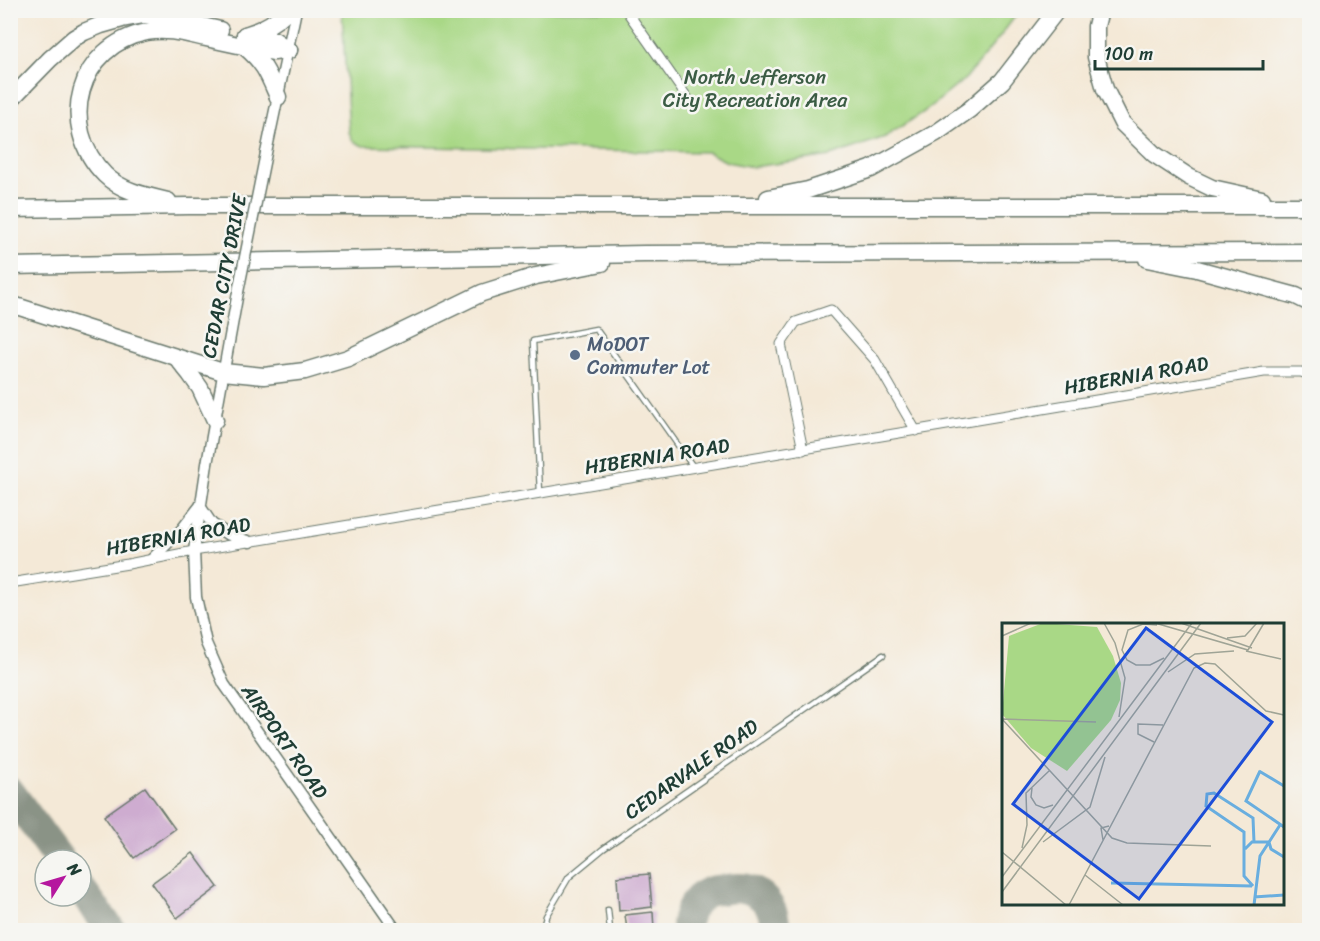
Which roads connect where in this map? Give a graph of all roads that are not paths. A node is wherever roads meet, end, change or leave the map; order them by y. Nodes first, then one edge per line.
1 (288, 10) edge
2 (296, 10) edge
3 (626, 10) edge
4 (1057, 10) edge
5 (1100, 10) edge
6 (244, 41) junction
7 (289, 50) junction
8 (278, 97) junction
9 (10, 100) edge
10 (691, 103) dead end
11 (732, 205) junction
12 (189, 206) junction
13 (1292, 206) junction
14 (1310, 206) edge
15 (10, 209) edge
16 (1107, 252) junction
17 (1310, 252) edge
18 (644, 254) junction
19 (10, 266) edge
20 (1310, 303) edge
21 (10, 304) edge
22 (177, 357) junction
23 (223, 372) junction
24 (1310, 375) edge
25 (215, 420) junction
26 (916, 431) junction
27 (803, 450) junction
28 (694, 468) junction
29 (540, 493) junction
30 (200, 506) junction
31 (250, 542) junction
32 (194, 551) junction
33 (152, 559) junction
34 (10, 583) edge
35 (883, 655) dead end
36 (608, 910) dead end
37 (396, 930) edge
38 (542, 930) edge
39 (610, 930) edge

1 - 6 highway
2 - 7 street, CEDAR CITY DRIVE
3 - 10 street
4 - 11 highway
5 - 13 highway
6 - 7 highway
6 - 8 highway
6 - 9 highway
6 - 12 highway
7 - 8 street, CEDAR CITY DRIVE
8 - 23 street, CEDAR CITY DRIVE, bridge
11 - 12 highway
11 - 13 highway
12 - 15 highway
13 - 14 highway
16 - 17 highway
16 - 18 highway
16 - 20 highway
18 - 19 highway
18 - 23 highway
21 - 22 highway
22 - 23 highway
22 - 25 highway
23 - 25 street, CEDAR CITY DRIVE
24 - 26 street, HIBERNIA ROAD
25 - 30 street, CEDAR CITY DRIVE
26 - 27 street, HIBERNIA ROAD
26 - 27 street
27 - 28 street, HIBERNIA ROAD
28 - 29 street, HIBERNIA ROAD
28 - 29 lane
29 - 31 street, HIBERNIA ROAD
30 - 31 street
30 - 32 street, CEDAR CITY DRIVE
30 - 33 street
31 - 32 street, HIBERNIA ROAD
32 - 33 street, HIBERNIA ROAD
32 - 37 street, AIRPORT ROAD
33 - 34 street, HIBERNIA ROAD
35 - 38 lane, CEDARVALE ROAD
36 - 39 lane

